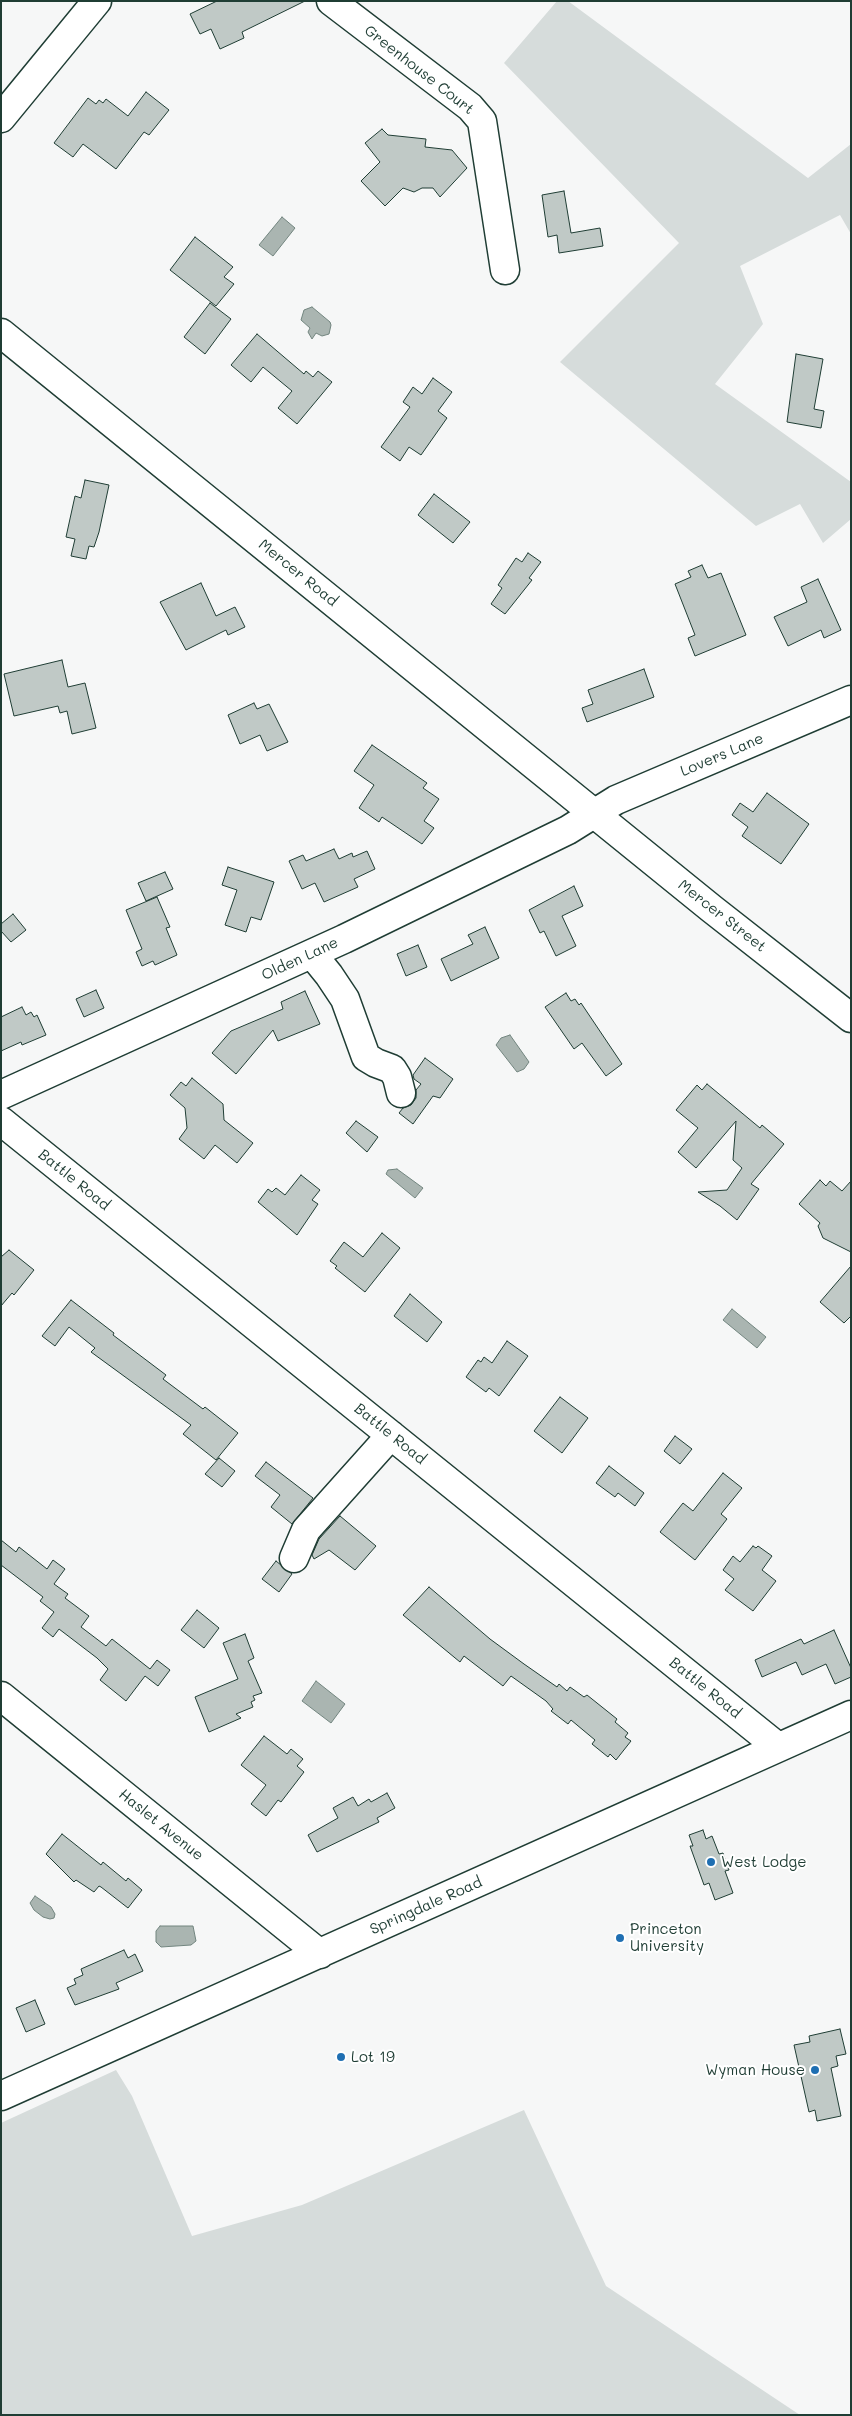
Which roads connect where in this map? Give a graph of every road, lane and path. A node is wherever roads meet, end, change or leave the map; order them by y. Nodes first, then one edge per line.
1 (97, 1) edge
2 (331, 1) edge
3 (1, 118) edge
4 (505, 270) dead end
5 (1, 333) edge
6 (851, 700) edge
7 (594, 813) junction
8 (312, 954) junction
9 (851, 1018) edge
10 (401, 1093) dead end
11 (1, 1095) edge
12 (1, 1121) edge
13 (391, 1435) junction
14 (294, 1558) dead end
15 (1, 1696) edge
16 (851, 1715) edge
17 (778, 1747) junction
18 (320, 1954) junction
19 (1, 2096) edge

1 - 3 street
2 - 4 street, Greenhouse Court
5 - 7 street, Mercer Road
6 - 7 street, Lovers Lane
7 - 8 street, Olden Lane
7 - 9 street, Mercer Street
8 - 10 street
8 - 11 street, Olden Lane
12 - 13 street, Battle Road
13 - 14 street
13 - 17 street, Battle Road
15 - 18 street, Haslet Avenue
16 - 17 street, Springdale Road
17 - 18 street, Springdale Road
18 - 19 street, Springdale Road

